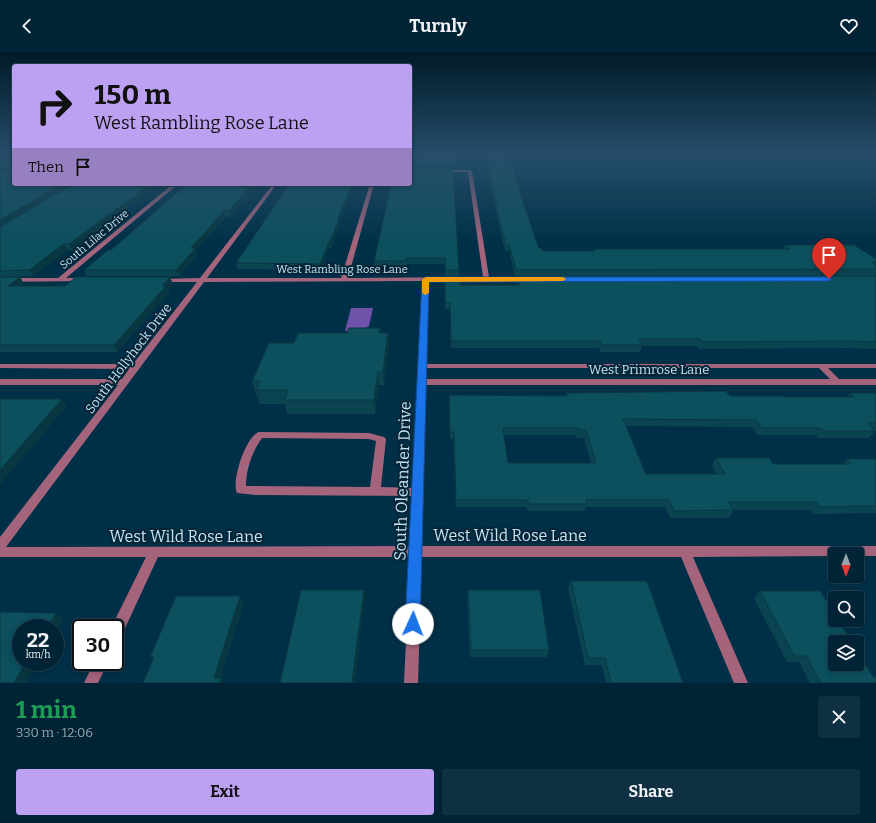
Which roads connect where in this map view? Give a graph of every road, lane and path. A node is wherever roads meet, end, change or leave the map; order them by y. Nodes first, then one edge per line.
1 (472, 184) edge
2 (174, 186) edge
3 (273, 186) edge
4 (371, 186) edge
5 (426, 279) junction
6 (486, 279) junction
7 (534, 279) edge
8 (0, 280) edge
9 (60, 280) junction
10 (92, 280) edge
11 (155, 280) edge
12 (202, 280) junction
13 (344, 280) junction
14 (0, 366) edge
15 (422, 366) junction
16 (641, 366) junction
17 (821, 366) junction
18 (876, 366) edge
19 (136, 367) junction
20 (0, 382) edge
21 (124, 382) junction
22 (422, 382) junction
23 (649, 382) junction
24 (836, 382) junction
25 (876, 382) edge
26 (374, 491) junction
27 (418, 492) junction
28 (0, 546) edge
29 (416, 551) junction
30 (685, 551) junction
31 (876, 551) edge
32 (0, 552) edge
33 (155, 552) junction
34 (122, 619) edge
35 (97, 671) edge
36 (91, 683) edge
37 (410, 683) edge
38 (741, 683) edge

1 - 6 street
2 - 9 street, South Lilac Drive
3 - 12 street, South Hollyhock Drive
4 - 13 street
5 - 6 street, West Rambling Rose Lane
5 - 13 street, West Rambling Rose Lane
5 - 15 street, South Oleander Drive
6 - 7 street, West Rambling Rose Lane
8 - 9 street
9 - 10 street
11 - 12 street, West Rambling Rose Lane
12 - 13 street, West Rambling Rose Lane
12 - 19 street, South Hollyhock Drive
14 - 19 street
15 - 16 street, West Primrose Lane
15 - 22 street, South Oleander Drive
16 - 17 street, West Primrose Lane
16 - 23 street
17 - 18 street, West Primrose Lane
17 - 24 street
19 - 21 street, South Hollyhock Drive
20 - 21 street
21 - 28 street, South Hollyhock Drive
22 - 23 street, West Primrose Lane
22 - 27 street, South Oleander Drive
23 - 24 street, West Primrose Lane
24 - 25 street, West Primrose Lane
26 - 26 street
26 - 27 street
27 - 29 street, South Oleander Drive
29 - 30 street, West Wild Rose Lane
29 - 33 street, West Wild Rose Lane
29 - 37 street, South Oleander Drive
30 - 31 street, West Wild Rose Lane
30 - 38 street
32 - 33 street, West Wild Rose Lane
33 - 34 street
35 - 36 street

